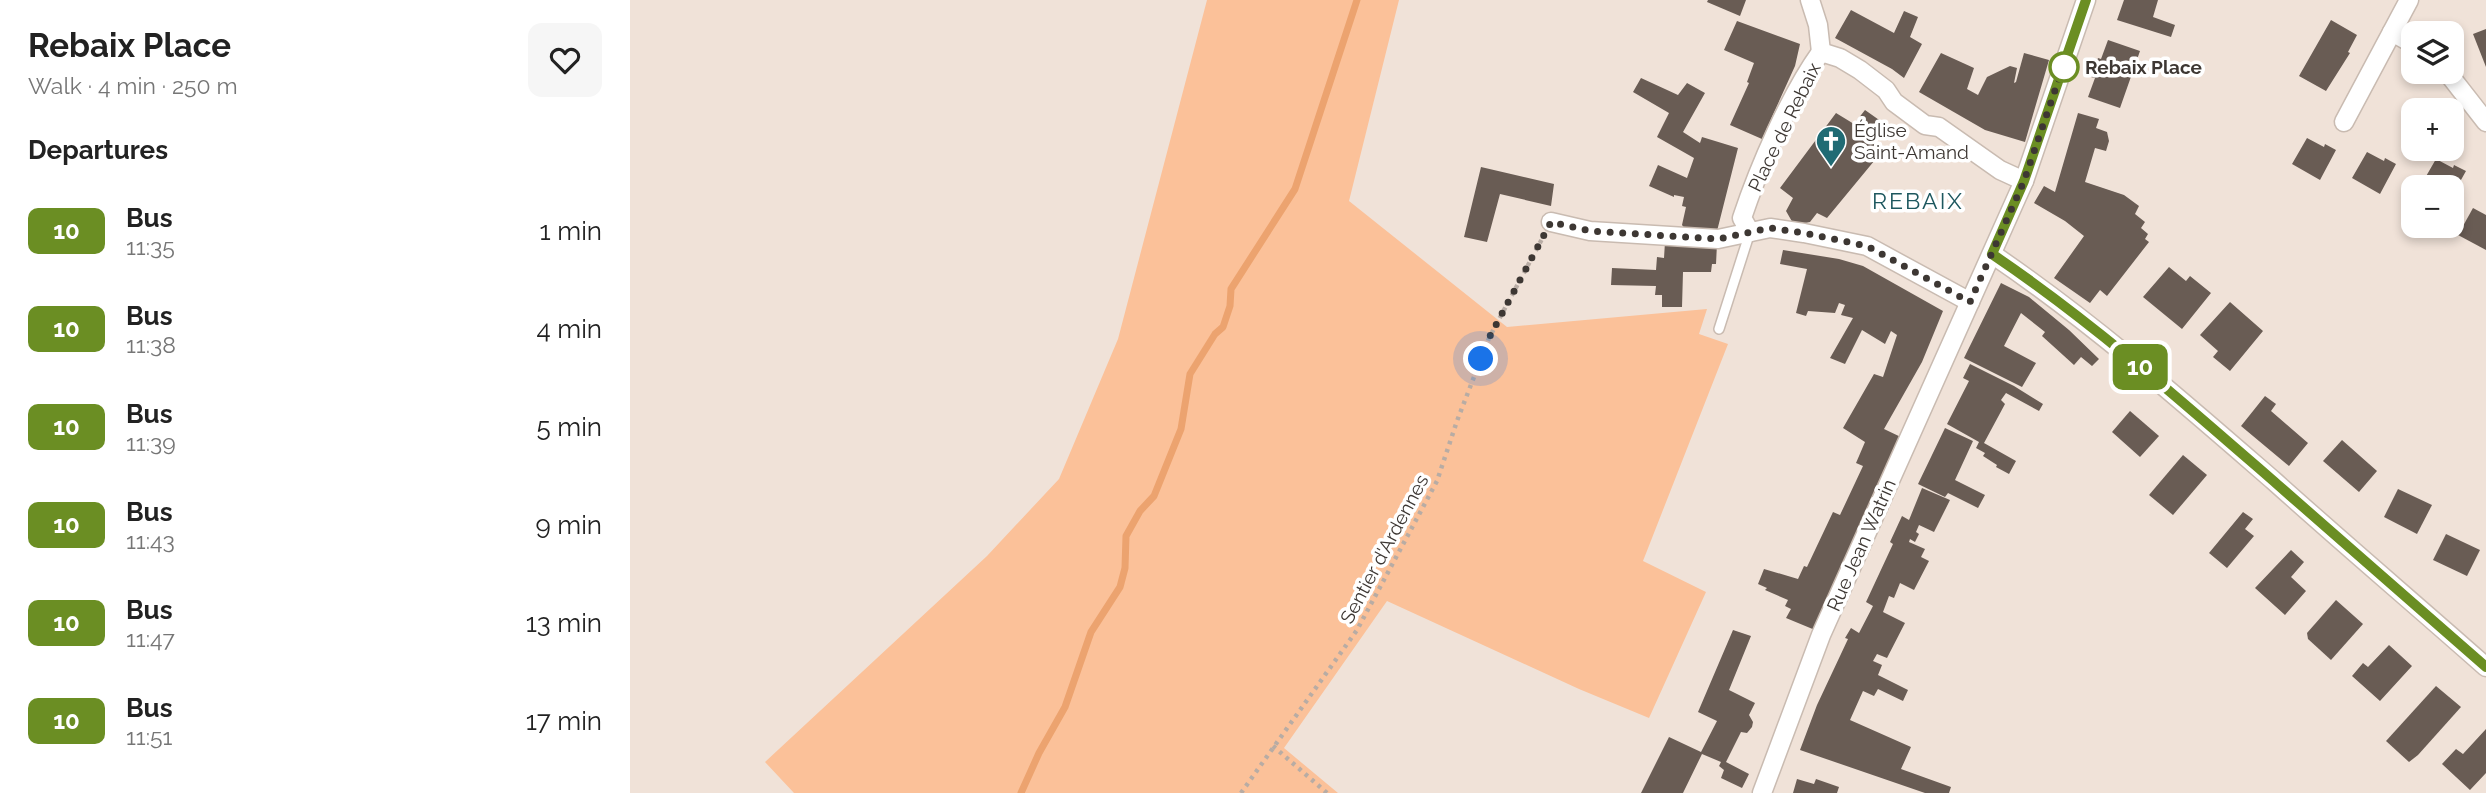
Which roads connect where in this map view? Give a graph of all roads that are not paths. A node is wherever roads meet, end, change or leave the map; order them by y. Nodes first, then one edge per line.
1 (1810, 0) edge
2 (2086, 0) edge
3 (2409, 0) edge
4 (2392, 32) junction
5 (2401, 37) edge
6 (1821, 52) junction
7 (2456, 84) edge
8 (2344, 121) dead end
9 (2486, 122) edge
10 (2024, 181) junction
11 (1551, 222) road end
12 (1751, 232) junction
13 (1992, 254) junction
14 (1970, 302) junction
15 (1719, 329) dead end
16 (2486, 667) edge
17 (1762, 793) edge

1 - 6 street
2 - 10 street
3 - 4 street
4 - 5 street
4 - 8 street
6 - 10 street, Place de Rebaix
6 - 12 street, Place de Rebaix
7 - 9 street
10 - 13 street
11 - 12 street
12 - 14 street
12 - 15 lane
13 - 14 street
13 - 16 street
14 - 17 street, Rue Jean Watrin

